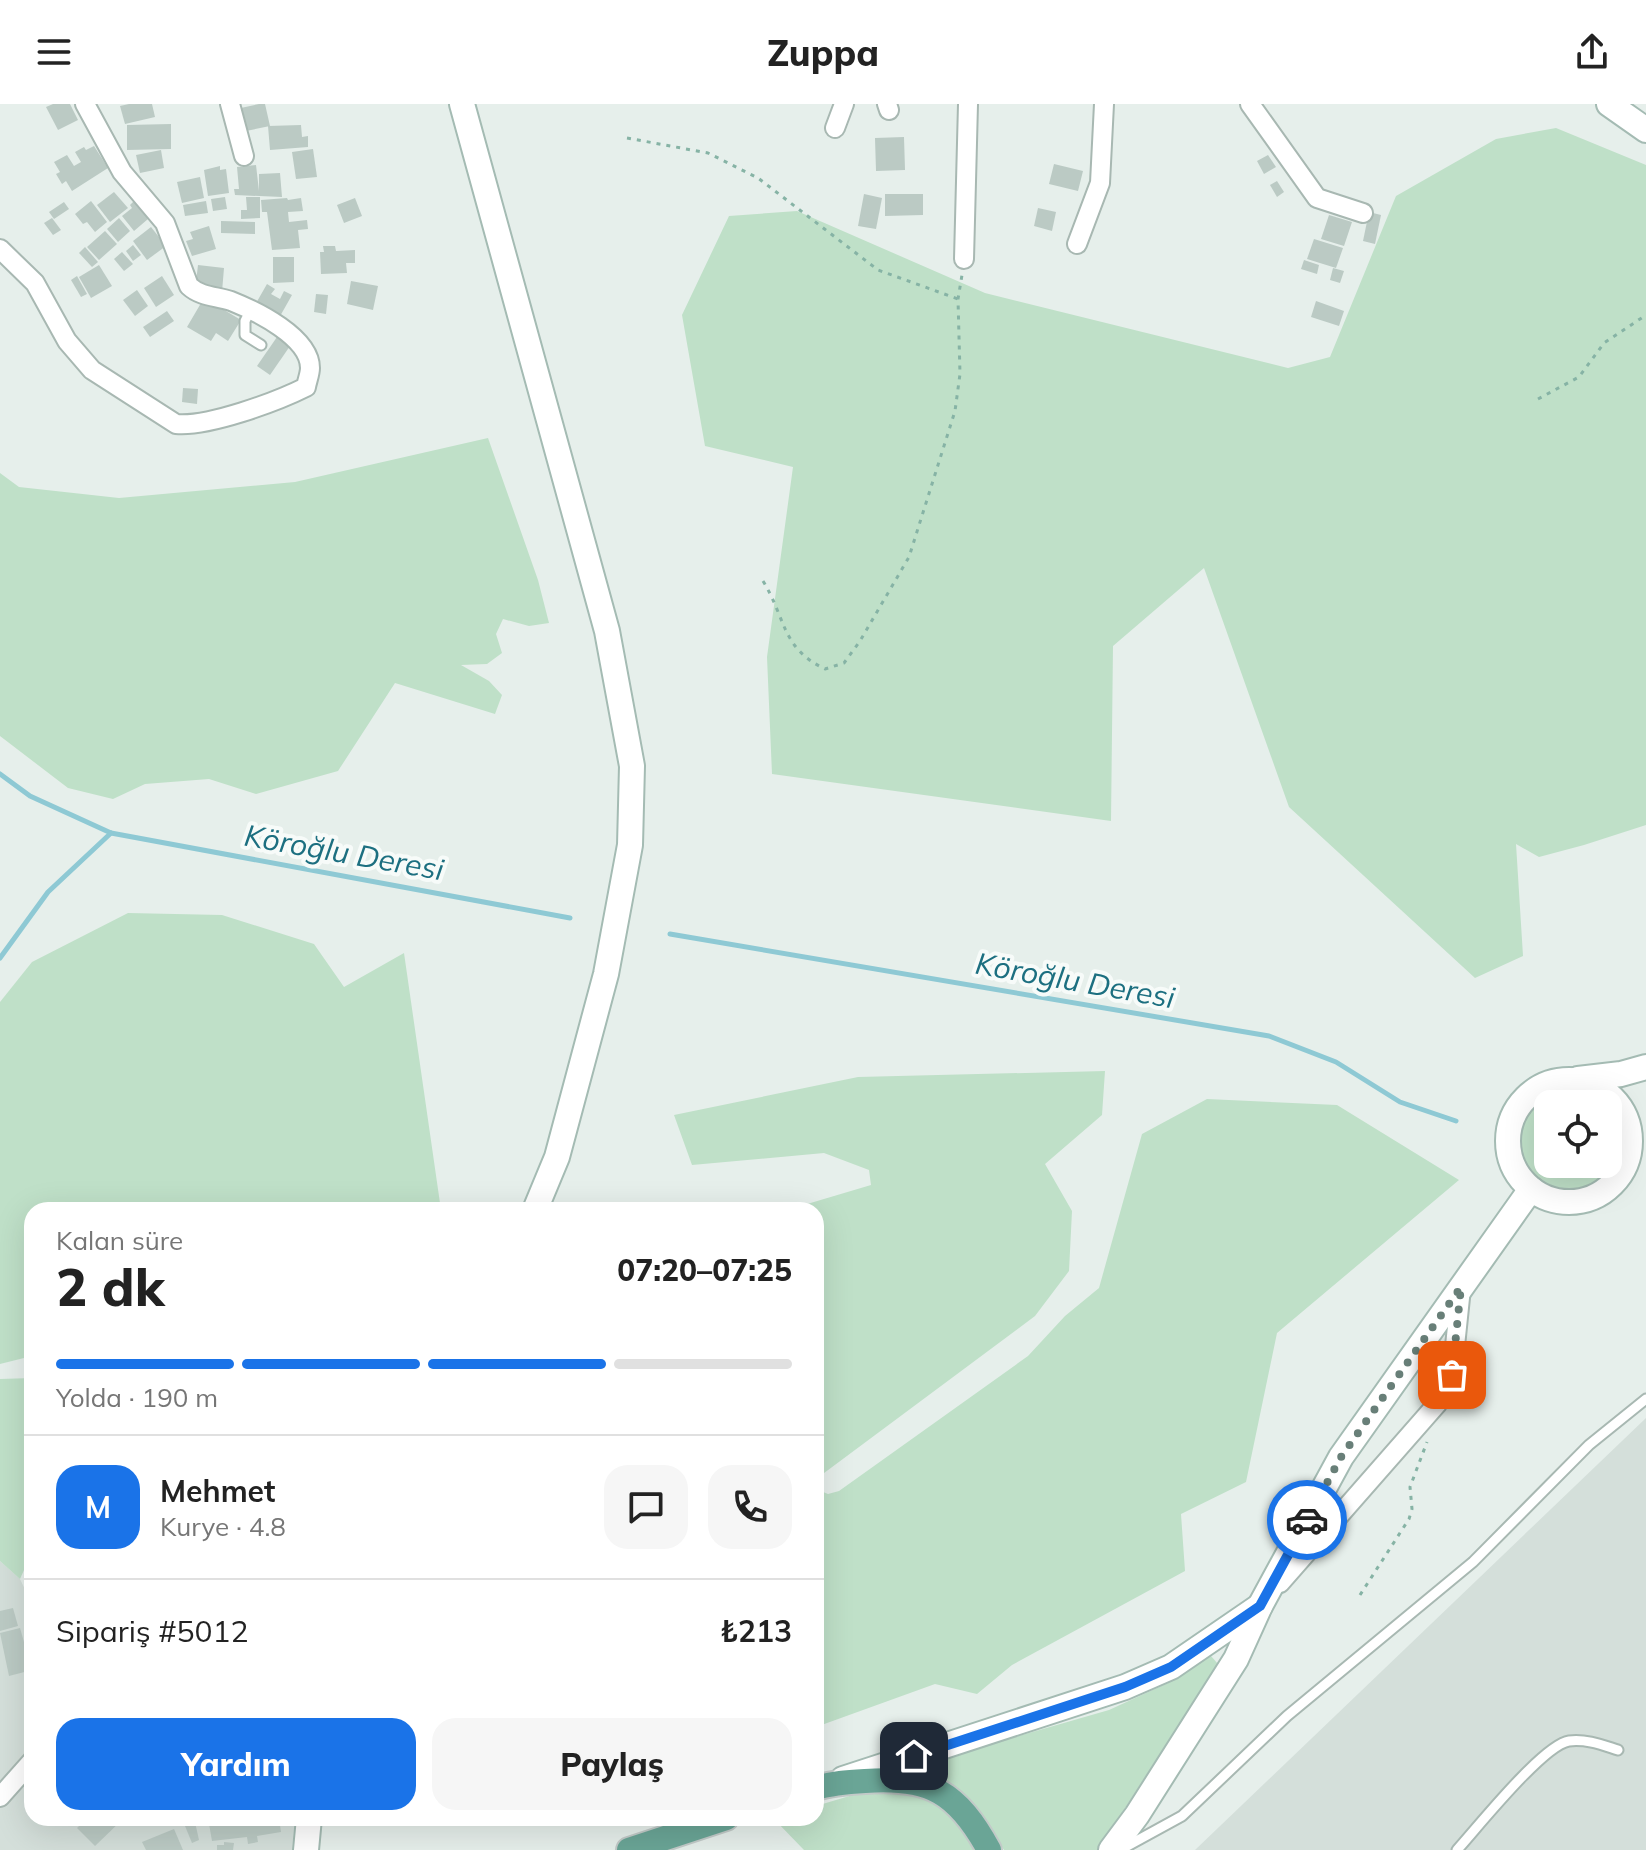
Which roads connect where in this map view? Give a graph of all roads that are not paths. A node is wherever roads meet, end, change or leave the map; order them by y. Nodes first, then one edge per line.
1 (85, 104) edge
2 (230, 104) edge
3 (462, 104) edge
4 (844, 104) edge
5 (968, 104) edge
6 (1104, 104) edge
7 (1250, 104) edge
8 (1609, 104) edge
9 (835, 128) dead end
10 (1646, 130) edge
11 (244, 156) dead end
12 (1363, 213) dead end
13 (1077, 244) dead end
14 (0, 249) edge
15 (964, 259) road end
16 (250, 311) junction
17 (261, 345) dead end
18 (1646, 1067) edge
19 (1560, 1081) junction
20 (1646, 1132) edge
21 (1628, 1159) junction
22 (1531, 1189) junction
23 (538, 1202) edge
24 (1461, 1287) junction
25 (1646, 1399) edge
26 (1260, 1606) junction
27 (1618, 1750) dead end
28 (24, 1770) edge
29 (824, 1786) edge
30 (824, 1786) edge
31 (0, 1797) edge
32 (308, 1826) edge
33 (702, 1826) edge
34 (306, 1850) edge
35 (629, 1850) edge
36 (989, 1850) edge
37 (1111, 1850) edge
38 (1120, 1850) edge
39 (1457, 1850) edge

1 - 16 street
2 - 11 street
3 - 23 main road
4 - 9 street
5 - 15 street
6 - 13 street
7 - 12 street
8 - 10 main road
14 - 16 street
16 - 17 lane
18 - 19 main road
19 - 21 main road
19 - 22 main road
20 - 21 main road
21 - 22 main road
22 - 24 main road
24 - 26 main road
24 - 26 street
25 - 38 lane
26 - 29 main road
26 - 37 main road
27 - 39 lane
28 - 31 street
30 - 36 main road
32 - 34 main road
33 - 35 main road

